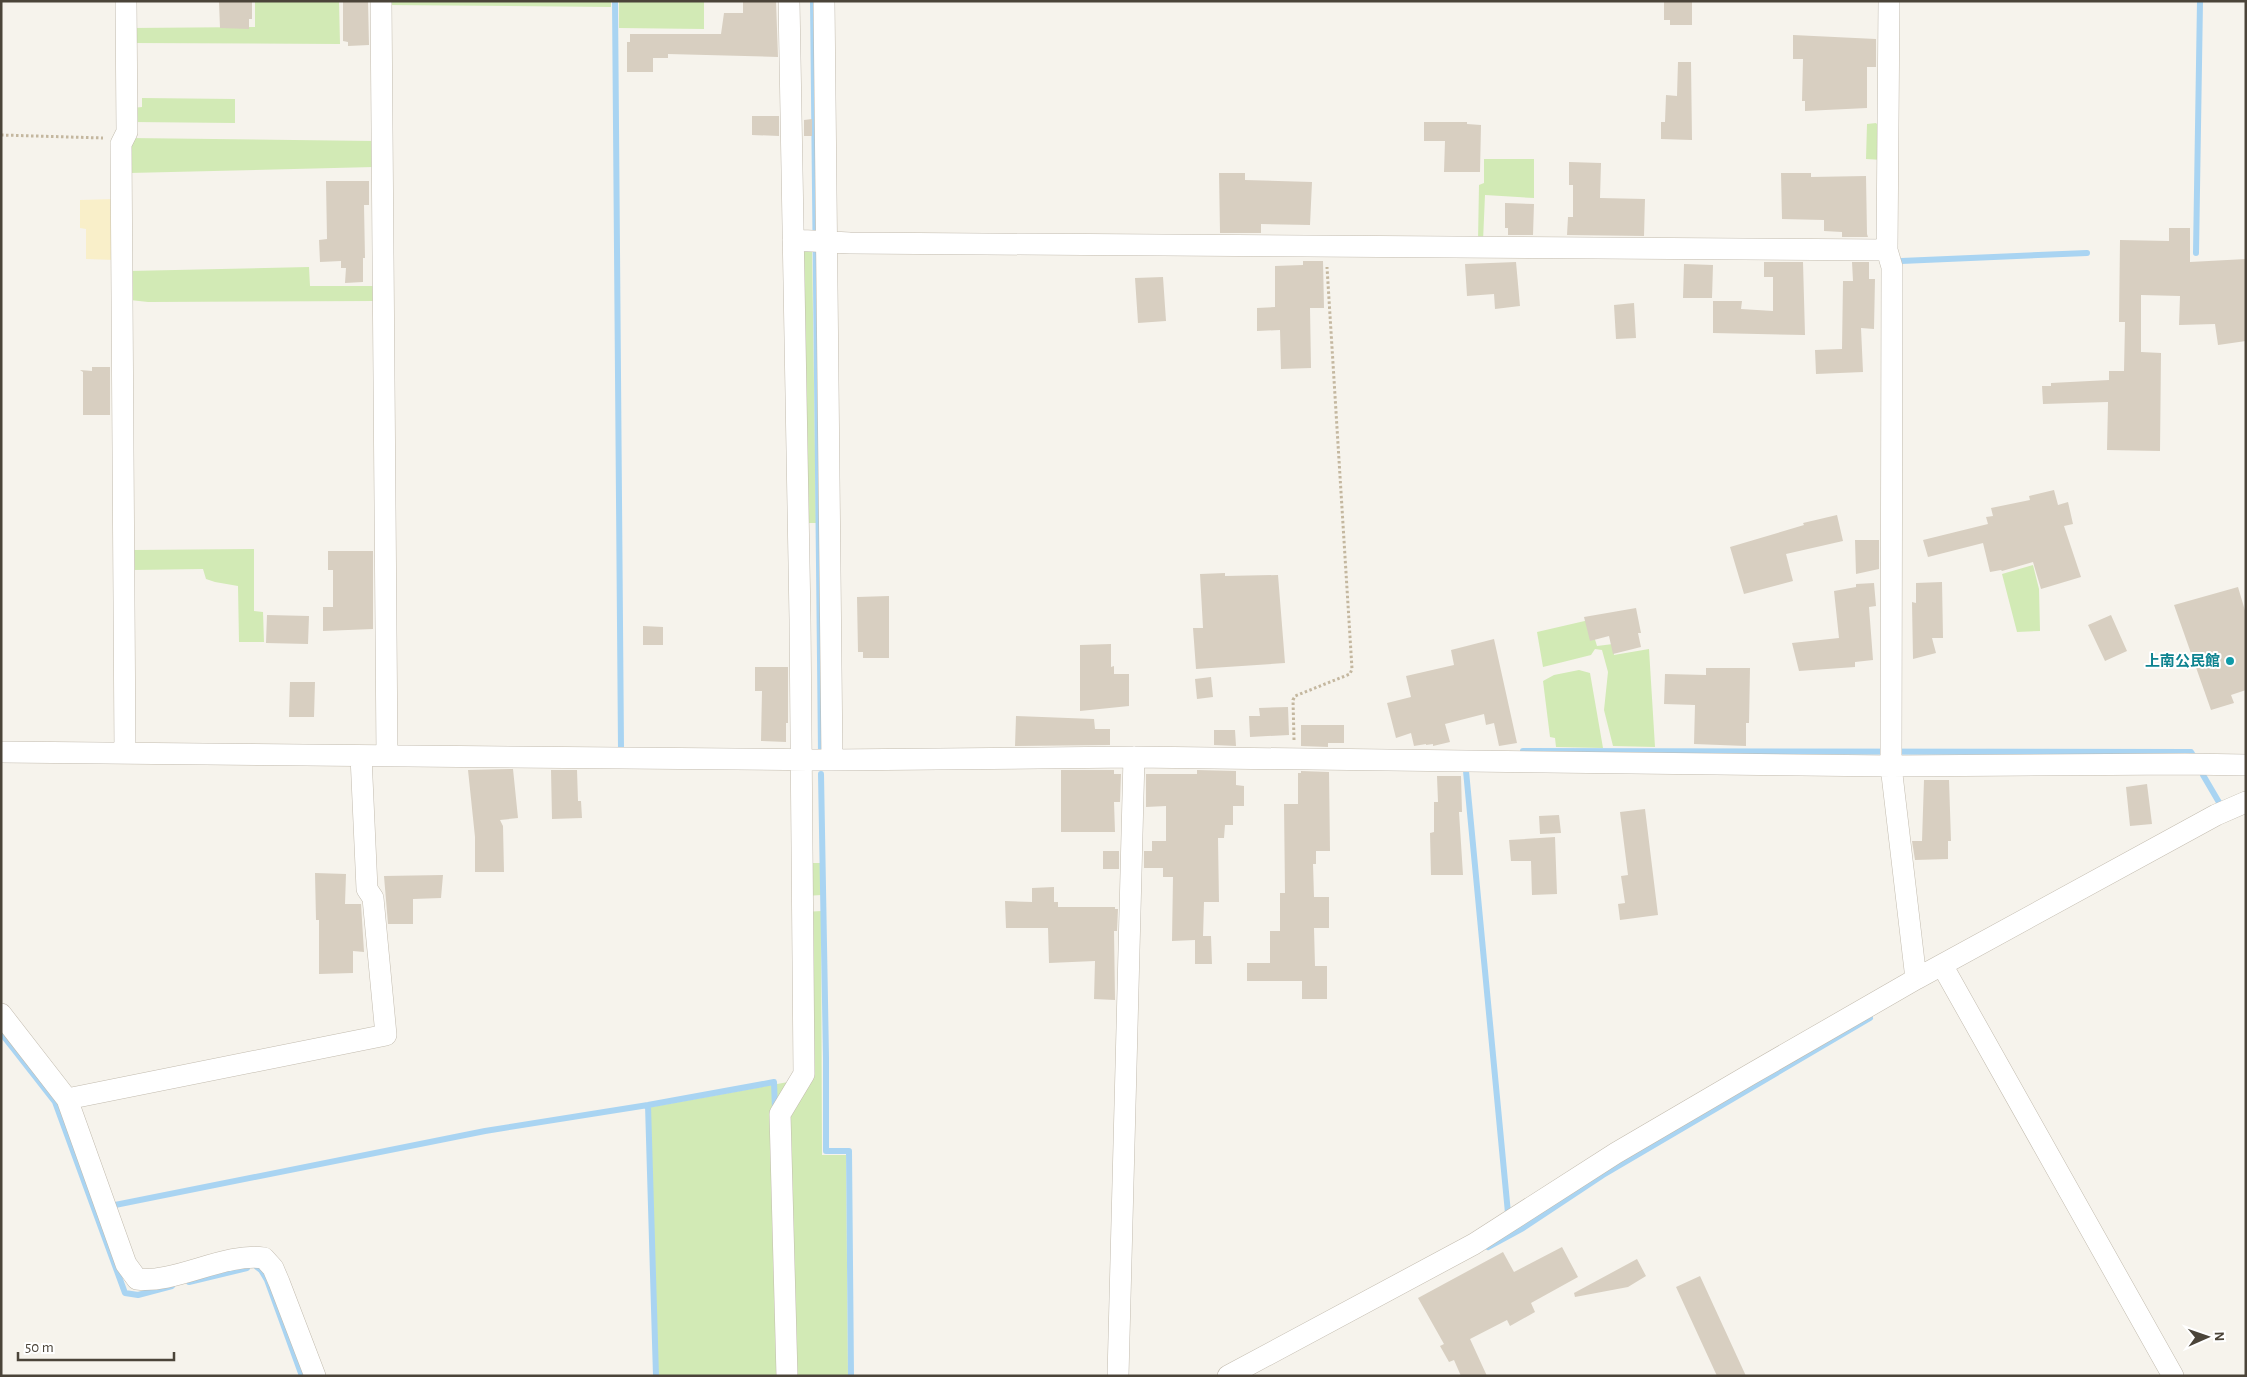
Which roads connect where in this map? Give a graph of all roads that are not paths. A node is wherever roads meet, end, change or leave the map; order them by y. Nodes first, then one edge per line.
1 (126, 1) edge
2 (381, 1) edge
3 (790, 1) edge
4 (824, 1) edge
5 (1889, 1) edge
6 (812, 242) junction
7 (1887, 250) junction
8 (125, 746) junction
9 (387, 750) junction
10 (1, 752) edge
11 (802, 752) junction
12 (832, 752) junction
13 (361, 756) junction
14 (1891, 756) junction
15 (1134, 757) junction
16 (2246, 765) edge
17 (2246, 802) edge
18 (1945, 970) junction
19 (1916, 979) junction
20 (1, 1014) edge
21 (67, 1099) junction
22 (315, 1376) edge
23 (786, 1376) edge
24 (1118, 1376) edge
25 (1228, 1376) edge
26 (2173, 1376) edge

1 - 8 street
2 - 9 street
3 - 6 street
4 - 6 street
5 - 7 street
6 - 7 street
6 - 11 street
6 - 12 street
7 - 14 street
8 - 10 street
8 - 13 street
9 - 11 street
9 - 13 street
11 - 12 street
11 - 23 street
12 - 15 street
13 - 21 street
14 - 15 street
14 - 16 street
14 - 19 street
15 - 24 street
17 - 18 street
18 - 19 street
18 - 26 street
19 - 25 street
20 - 21 street
21 - 22 street

